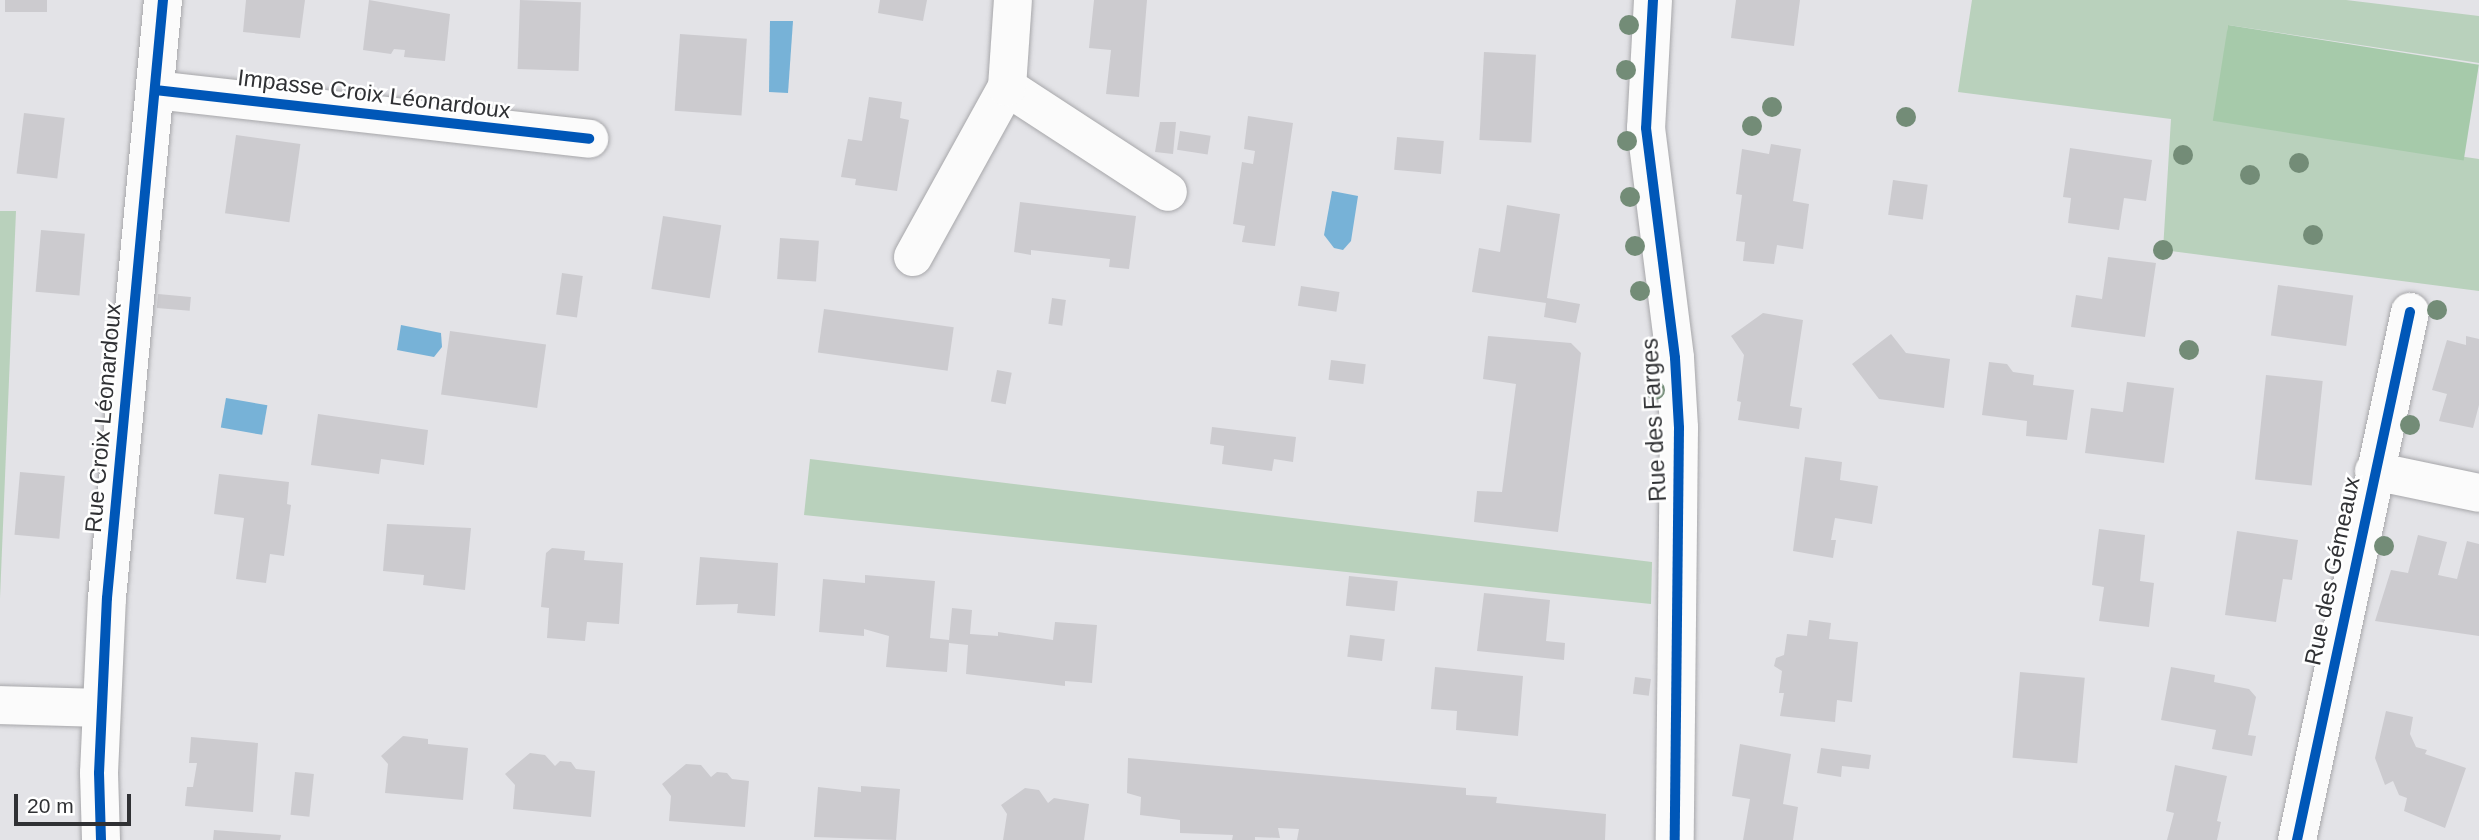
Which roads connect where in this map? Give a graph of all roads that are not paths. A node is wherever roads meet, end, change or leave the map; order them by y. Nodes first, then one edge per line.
1 (163, 0) edge
2 (1013, 0) edge
3 (1653, 0) edge
4 (1007, 87) junction
5 (155, 89) junction
6 (589, 139) dead end
7 (1167, 192) dead end
8 (913, 257) dead end
9 (2410, 312) dead end
10 (2374, 471) junction
11 (2479, 493) edge
12 (0, 705) edge
13 (101, 708) junction
14 (102, 840) edge
15 (1675, 840) edge
16 (2297, 840) edge

1 - 5 street, Rue Croix Léonardoux
2 - 4 street
3 - 15 street, Rue des Farges
4 - 7 street
4 - 8 street
5 - 6 street, Impasse Croix Léonardoux
5 - 13 street, Rue Croix Léonardoux
9 - 10 street, Rue des Gémeaux
10 - 11 street
10 - 16 street, Rue des Gémeaux
12 - 13 street
13 - 14 street, Rue Croix Léonardoux

